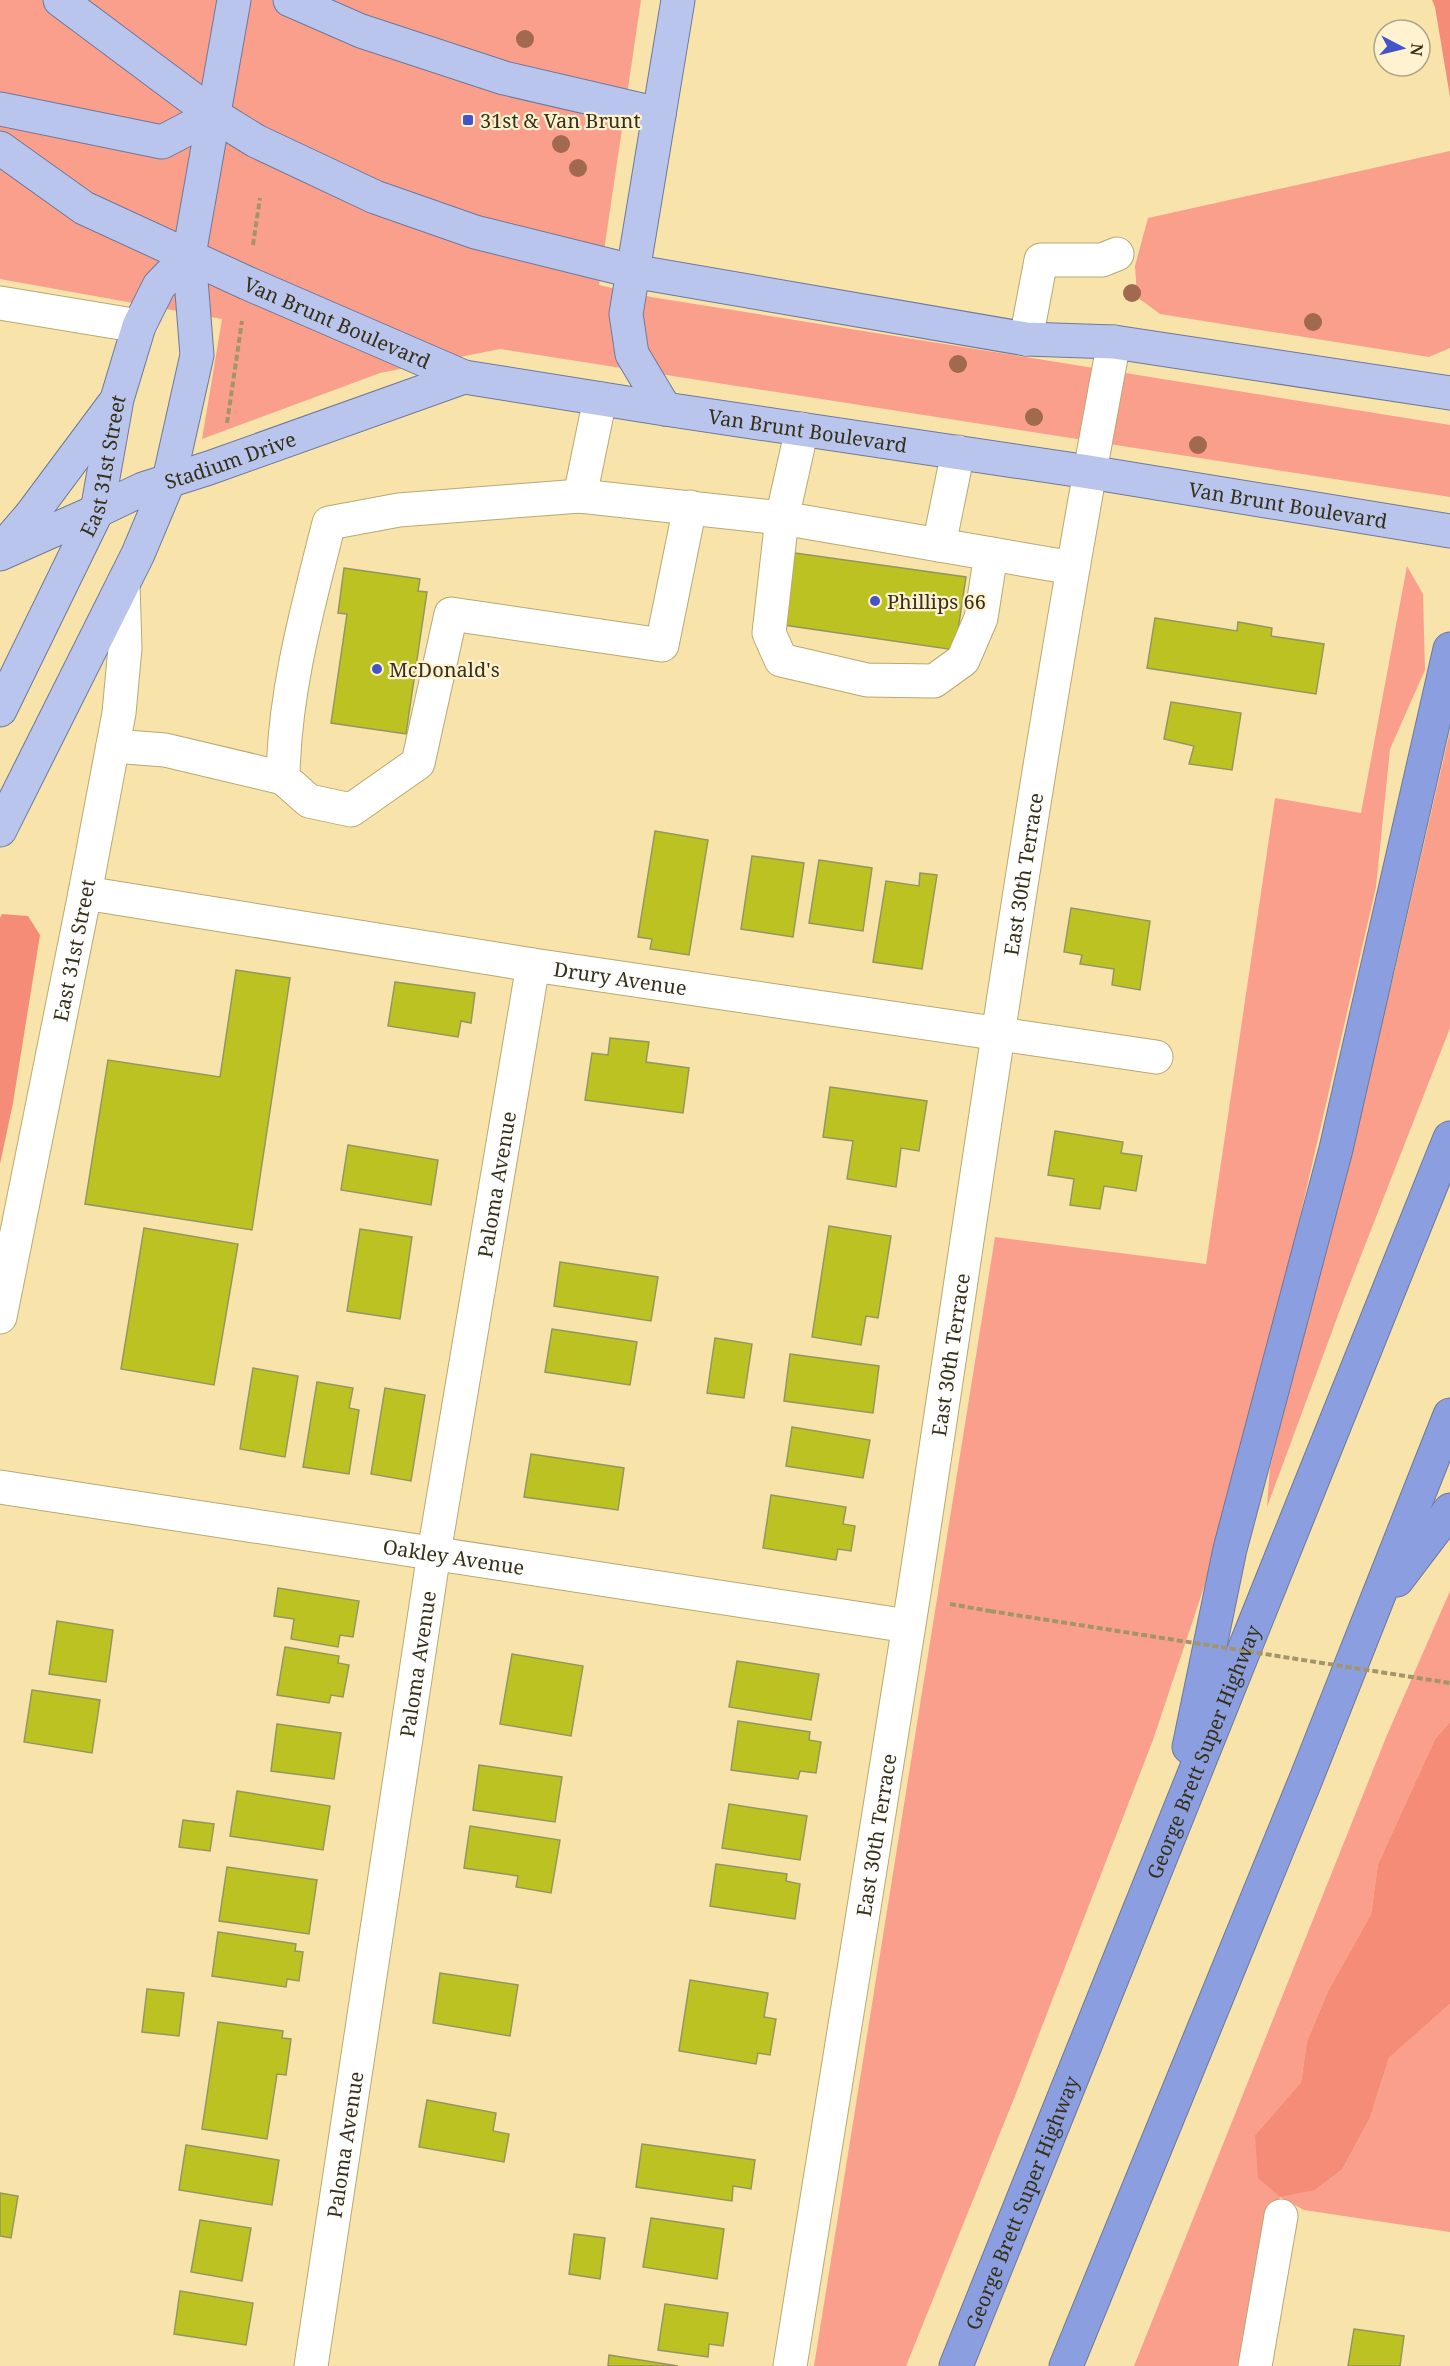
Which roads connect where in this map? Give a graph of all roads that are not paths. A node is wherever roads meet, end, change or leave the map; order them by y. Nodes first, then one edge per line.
1 (60, 0) edge
2 (234, 0) edge
3 (290, 0) edge
4 (678, 0) edge
5 (0, 109) edge
6 (659, 114) junction
7 (214, 115) junction
8 (0, 148) edge
9 (1117, 254) dead end
10 (189, 255) junction
11 (632, 271) junction
12 (0, 303) edge
13 (139, 326) junction
14 (1026, 339) junction
15 (1114, 342) junction
16 (464, 376) junction
17 (1450, 393) edge
18 (117, 399) junction
19 (600, 399) junction
20 (665, 409) junction
21 (802, 429) junction
22 (958, 452) junction
23 (1089, 472) junction
24 (169, 480) junction
25 (580, 496) junction
26 (690, 507) junction
27 (97, 512) junction
28 (782, 518) junction
29 (1450, 531) edge
30 (939, 545) junction
31 (0, 553) edge
32 (991, 554) junction
33 (1073, 568) junction
34 (123, 584) junction
35 (1450, 649) edge
36 (0, 669) edge
37 (1, 709) edge
38 (113, 746) junction
39 (283, 778) junction
40 (0, 830) edge
41 (86, 893) junction
42 (533, 965) junction
43 (997, 1034) junction
44 (1156, 1057) dead end
45 (1450, 1138) edge
46 (0, 1317) edge
47 (1450, 1414) edge
48 (0, 1487) edge
49 (1450, 1510) edge
50 (434, 1552) junction
51 (1372, 1612) junction
52 (908, 1626) junction
53 (1171, 1833) junction
54 (1281, 2216) dead end
55 (310, 2366) edge
56 (790, 2366) edge
57 (956, 2366) edge
58 (1066, 2366) edge
59 (1255, 2366) edge

1 - 7 main road
2 - 7 main road, East 31st Street
3 - 6 main road
4 - 6 main road
5 - 7 main road
6 - 11 main road
7 - 10 main road, East 31st Street
7 - 11 main road
8 - 10 main road, Van Brunt Boulevard
9 - 14 street
10 - 13 main road, East 31st Street
10 - 16 main road, Van Brunt Boulevard
10 - 24 main road, East 31st Street
11 - 14 main road
11 - 20 main road
12 - 13 street
13 - 18 main road, East 31st Street
14 - 15 main road
15 - 17 main road
15 - 23 street, East 30th Terrace
16 - 19 main road, Van Brunt Boulevard
16 - 24 main road, Stadium Drive
18 - 27 main road, East 31st Street
18 - 31 main road
19 - 20 main road, Van Brunt Boulevard
19 - 25 street
20 - 21 main road, Van Brunt Boulevard
21 - 22 main road, Van Brunt Boulevard
21 - 28 street
22 - 23 main road, Van Brunt Boulevard
22 - 30 street
23 - 29 main road, Van Brunt Boulevard
23 - 33 street, East 30th Terrace
24 - 27 main road, Stadium Drive
24 - 34 main road, East 31st Street
25 - 26 street
25 - 39 street
26 - 28 street
26 - 39 street
27 - 31 main road, Stadium Drive
27 - 37 main road, East 31st Street
28 - 30 street
28 - 32 street
30 - 32 street
32 - 33 street
33 - 43 street, East 30th Terrace
34 - 38 street, East 31st Street
34 - 40 main road, East 31st Street
35 - 53 highway
36 - 37 main road
38 - 39 street
38 - 41 street, East 31st Street
41 - 42 street, Drury Avenue
41 - 46 street, East 31st Street
42 - 43 street, Drury Avenue
42 - 50 street, Paloma Avenue
43 - 44 street, Drury Avenue
43 - 52 street, East 30th Terrace
45 - 53 highway, George Brett Super Highway
47 - 51 highway
48 - 50 street, Oakley Avenue
49 - 51 highway
50 - 52 street, Oakley Avenue
50 - 55 street, Paloma Avenue
51 - 58 highway
52 - 56 street, East 30th Terrace
53 - 57 highway, George Brett Super Highway
54 - 59 street

